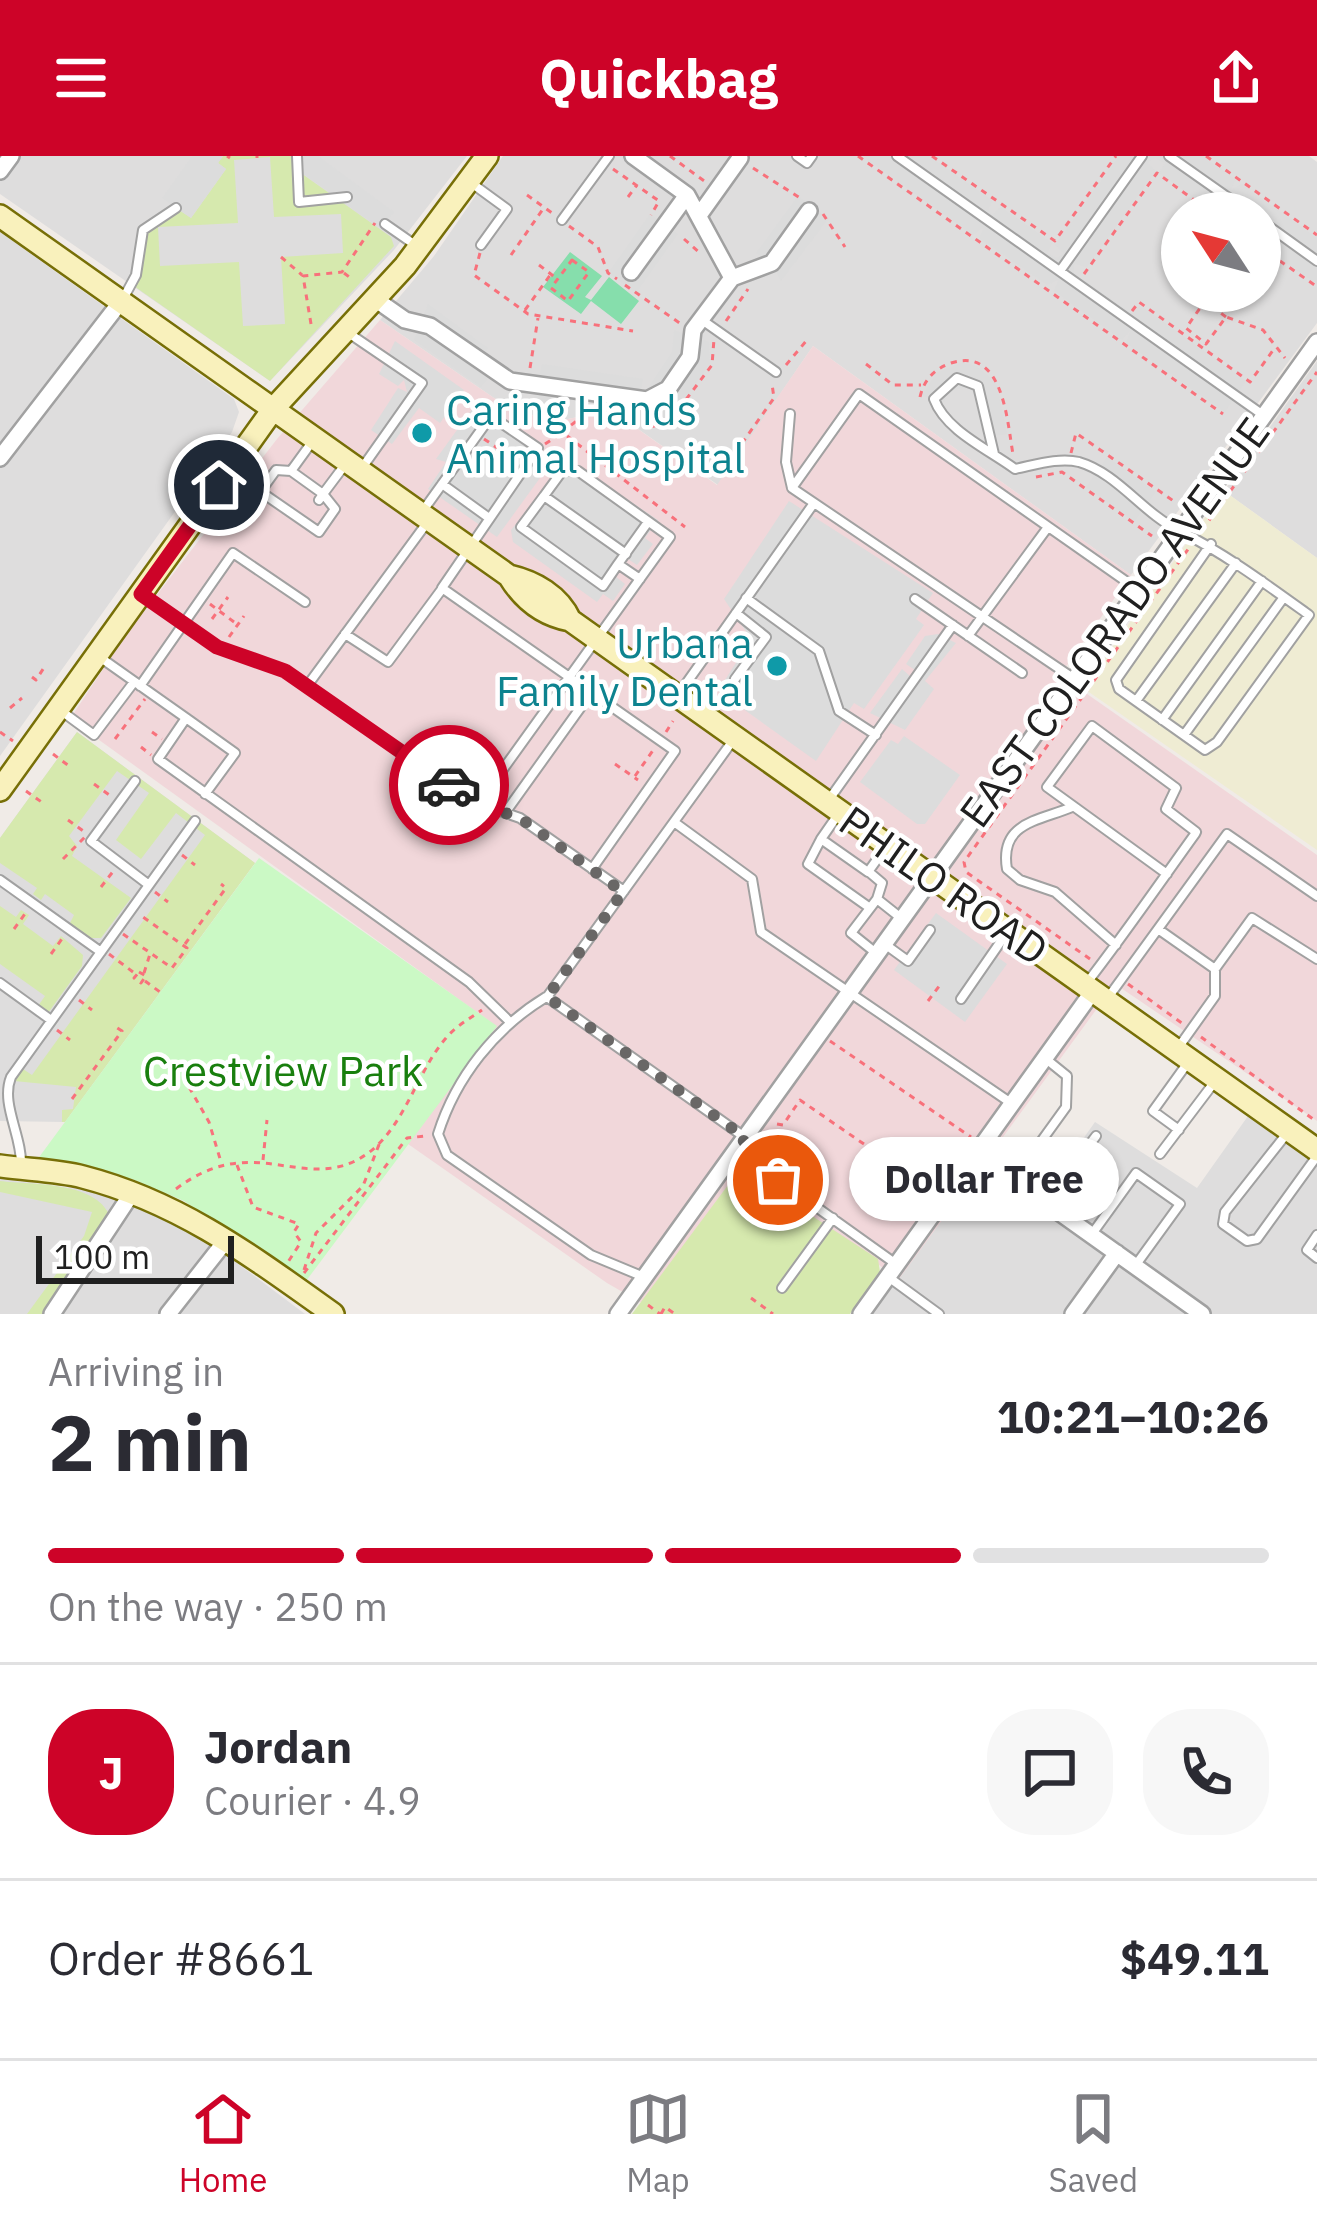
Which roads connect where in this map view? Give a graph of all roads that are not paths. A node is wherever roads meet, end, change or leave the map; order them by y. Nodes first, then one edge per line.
1 (11, 156) edge
2 (297, 156) edge
3 (633, 156) edge
4 (797, 156) edge
5 (812, 156) edge
6 (898, 156) edge
7 (1142, 156) edge
8 (1169, 156) edge
9 (482, 158) edge
10 (740, 158) edge
11 (606, 159) edge
12 (0, 171) edge
13 (469, 182) junction
14 (1220, 192) edge
15 (687, 195) junction
16 (347, 197) dead end
17 (176, 208) dead end
18 (809, 211) dead end
19 (0, 216) edge
20 (558, 218) road end
21 (703, 218) junction
22 (381, 222) road end
23 (1281, 235) edge
24 (481, 245) road end
25 (419, 248) junction
26 (1317, 261) edge
27 (1060, 271) junction
28 (631, 272) dead end
29 (732, 278) junction
30 (375, 299) junction
31 (122, 300) junction
32 (697, 325) junction
33 (344, 330) junction
34 (1317, 342) edge
35 (776, 372) road end
36 (274, 407) junction
37 (790, 415) dead end
38 (1263, 415) junction
39 (316, 437) junction
40 (994, 454) junction
41 (0, 458) edge
42 (355, 465) junction
43 (293, 476) junction
44 (442, 484) junction
45 (219, 485) junction
46 (792, 488) junction
47 (261, 492) junction
48 (544, 496) junction
49 (321, 497) junction
50 (814, 503) junction
51 (250, 506) junction
52 (425, 516) junction
53 (490, 518) junction
54 (649, 522) junction
55 (236, 526) dead end
56 (1048, 527) junction
57 (1179, 531) junction
58 (1211, 544) junction
59 (470, 547) junction
60 (626, 554) junction
61 (1236, 562) junction
62 (618, 564) junction
63 (640, 579) junction
64 (1262, 581) junction
65 (442, 588) junction
66 (1137, 589) junction
67 (141, 594) junction
68 (1284, 597) junction
69 (746, 598) junction
70 (915, 599) dead end
71 (304, 602) dead end
72 (736, 614) junction
73 (982, 616) junction
74 (184, 624) junction
75 (952, 625) junction
76 (345, 634) junction
77 (968, 636) junction
78 (595, 638) junction
79 (97, 655) junction
80 (1022, 673) dead end
81 (567, 676) junction
82 (1072, 678) junction
83 (735, 680) dead end
84 (137, 684) junction
85 (307, 686) junction
86 (591, 693) junction
87 (677, 697) junction
88 (1136, 701) junction
89 (58, 709) junction
90 (186, 718) junction
91 (1162, 720) junction
92 (876, 735) junction
93 (1184, 735) junction
94 (735, 738) junction
95 (135, 781) dead end
96 (0, 790) edge
97 (205, 794) junction
98 (478, 804) junction
99 (834, 807) junction
100 (1073, 807) junction
101 (505, 813) junction
102 (195, 821) dead end
103 (674, 822) junction
104 (821, 839) junction
105 (887, 845) junction
106 (592, 869) junction
107 (868, 872) junction
108 (1167, 874) junction
109 (932, 876) junction
110 (0, 880) edge
111 (148, 886) junction
112 (623, 892) junction
113 (1317, 896) edge
114 (877, 899) junction
115 (870, 908) junction
116 (902, 919) junction
117 (1159, 929) junction
118 (930, 930) dead end
119 (1008, 931) junction
120 (1116, 945) junction
121 (881, 949) junction
122 (101, 951) junction
123 (1317, 959) edge
124 (1215, 969) junction
125 (0, 983) edge
126 (851, 991) junction
127 (1095, 992) junction
128 (547, 997) junction
129 (961, 999) dead end
130 (508, 1020) junction
131 (50, 1022) junction
132 (1183, 1055) junction
133 (1045, 1058) junction
134 (1216, 1078) junction
135 (1012, 1104) junction
136 (1179, 1130) junction
137 (1289, 1130) junction
138 (1096, 1136) dead end
139 (741, 1144) junction
140 (979, 1149) junction
141 (1317, 1153) edge
142 (1160, 1154) dead end
143 (10, 1168) edge
144 (1013, 1180) junction
145 (132, 1193) junction
146 (1045, 1203) junction
147 (833, 1218) junction
148 (1091, 1235) junction
149 (1317, 1235) edge
150 (227, 1239) junction
151 (1117, 1253) junction
152 (1317, 1258) edge
153 (1135, 1266) junction
154 (892, 1270) junction
155 (645, 1277) junction
156 (782, 1288) dead end
157 (622, 1313) edge
158 (52, 1314) edge
159 (168, 1314) edge
160 (333, 1314) edge
161 (861, 1314) edge
162 (939, 1314) edge
163 (1073, 1314) edge
164 (1202, 1314) edge

1 - 12 street
2 - 16 lane
3 - 15 street
4 - 5 lane
6 - 27 lane
7 - 27 lane
8 - 14 lane
9 - 13 main road
10 - 21 street
11 - 20 lane
13 - 24 lane
13 - 25 main road
15 - 21 street
15 - 28 street
17 - 31 lane
18 - 29 street
19 - 31 main road, PHILO ROAD
21 - 29 street
22 - 25 lane
23 - 26 lane
25 - 30 main road
27 - 38 lane
29 - 32 street
30 - 32 street
30 - 33 main road
31 - 36 main road, PHILO ROAD
31 - 41 street
32 - 35 lane
33 - 36 main road
33 - 42 lane
34 - 38 street, EAST COLORADO AVENUE
36 - 39 main road, PHILO ROAD
36 - 45 main road
37 - 46 lane
38 - 57 street, EAST COLORADO AVENUE
39 - 42 main road, PHILO ROAD
39 - 43 lane
40 - 40 lane
40 - 57 lane
42 - 49 lane
42 - 52 main road, PHILO ROAD
43 - 47 lane
43 - 49 lane
44 - 52 lane
44 - 53 lane
44 - 53 lane
45 - 51 lane
45 - 67 main road
46 - 50 lane
46 - 56 lane
47 - 49 lane
47 - 51 lane
48 - 54 lane
48 - 60 lane
48 - 62 lane
50 - 69 lane
50 - 73 lane
51 - 55 lane
52 - 59 main road, PHILO ROAD
52 - 76 lane
53 - 59 lane
54 - 60 lane
54 - 63 lane
56 - 66 lane
56 - 73 lane
57 - 58 lane
57 - 66 street, EAST COLORADO AVENUE
58 - 61 lane
58 - 88 lane
59 - 65 lane
59 - 78 main road, PHILO ROAD
60 - 62 lane
61 - 64 lane
61 - 88 lane
62 - 63 lane
63 - 78 lane
64 - 68 lane
64 - 91 lane
65 - 76 lane
65 - 81 lane
66 - 82 street, EAST COLORADO AVENUE
67 - 74 lane
67 - 79 main road
68 - 93 lane
68 - 93 lane
69 - 72 lane
69 - 92 lane
70 - 75 lane
71 - 74 lane
72 - 83 lane
72 - 87 lane
73 - 77 lane
73 - 82 lane
74 - 84 lane
74 - 85 lane
75 - 77 lane
75 - 92 lane
76 - 85 lane
77 - 80 lane
78 - 81 lane
78 - 87 main road, PHILO ROAD
79 - 84 lane
79 - 89 main road
81 - 86 lane
81 - 98 lane
82 - 109 street, EAST COLORADO AVENUE
84 - 89 lane
84 - 90 lane
85 - 98 lane
86 - 101 lane
86 - 106 lane
87 - 94 main road, PHILO ROAD
88 - 91 lane
89 - 96 main road
90 - 97 lane
90 - 97 lane
91 - 93 lane
92 - 99 lane
94 - 99 main road, PHILO ROAD
94 - 103 lane
95 - 111 lane
97 - 130 lane
98 - 101 lane
99 - 104 lane
99 - 105 main road, PHILO ROAD
100 - 108 lane
100 - 108 lane
100 - 120 lane
101 - 106 lane
102 - 111 lane
103 - 112 lane
103 - 126 lane
104 - 107 lane
104 - 115 lane
105 - 107 lane
105 - 109 main road, PHILO ROAD
106 - 112 lane
107 - 114 lane
108 - 120 lane
109 - 116 street, EAST COLORADO AVENUE
109 - 119 main road, PHILO ROAD
110 - 122 lane
111 - 122 lane
112 - 128 lane
113 - 117 lane
114 - 115 lane
114 - 116 lane
115 - 121 lane
116 - 121 street, EAST COLORADO AVENUE
117 - 124 lane
117 - 127 lane
118 - 121 lane
119 - 127 main road, PHILO ROAD
119 - 129 lane
120 - 127 lane
121 - 126 street, EAST COLORADO AVENUE
122 - 131 lane
123 - 124 lane
124 - 132 lane
125 - 131 lane
126 - 135 lane
126 - 139 street, EAST COLORADO AVENUE
127 - 132 main road, PHILO ROAD
127 - 133 street
128 - 130 lane
128 - 139 lane
130 - 155 lane
131 - 143 lane
132 - 134 main road, PHILO ROAD
132 - 136 lane
133 - 135 street
133 - 144 lane
134 - 136 lane
134 - 137 main road, PHILO ROAD
135 - 140 street
136 - 142 lane
137 - 141 main road, PHILO ROAD
137 - 141 lane
138 - 146 lane
139 - 147 lane
139 - 155 street, EAST COLORADO AVENUE
140 - 144 street
140 - 154 street
143 - 145 main road
144 - 146 street
145 - 150 main road
145 - 158 street
146 - 148 street
147 - 154 lane
147 - 156 lane
148 - 151 street
148 - 153 lane
149 - 152 lane
150 - 159 street
150 - 160 main road
151 - 153 street
151 - 163 street
153 - 164 street
154 - 161 street
154 - 162 lane
155 - 157 street, EAST COLORADO AVENUE

